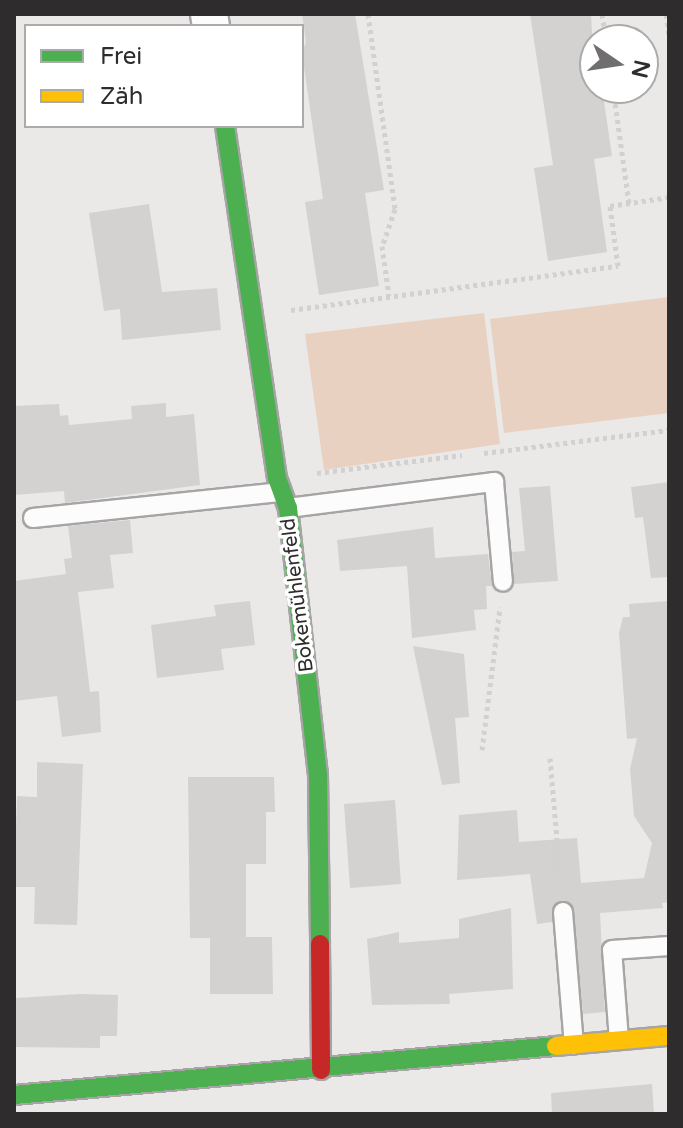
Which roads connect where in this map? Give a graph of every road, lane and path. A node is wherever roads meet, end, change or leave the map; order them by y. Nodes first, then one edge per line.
1 (368, 14) edge
2 (666, 14) edge
3 (669, 35) edge
4 (615, 104) edge
5 (225, 128) edge
6 (669, 197) edge
7 (629, 203) junction
8 (389, 296) junction
9 (253, 316) junction
10 (285, 500) junction
11 (33, 518) dead end
12 (503, 582) joint
13 (482, 750) dead end
14 (550, 758) dead end
15 (563, 912) joint
16 (669, 946) edge
17 (669, 1036) edge
18 (619, 1040) junction
19 (574, 1045) junction
20 (321, 1070) junction
21 (14, 1095) edge

1 - 8 path
2 - 3 path
4 - 7 path
5 - 9 street, Bokemühlenfeld
6 - 7 path
7 - 8 path
8 - 9 path
9 - 10 street, Bokemühlenfeld
10 - 11 lane
10 - 12 lane
10 - 20 street, Bokemühlenfeld
12 - 13 path
14 - 15 path
15 - 19 lane
16 - 18 lane
17 - 18 street
18 - 19 street
19 - 20 street
20 - 21 street

